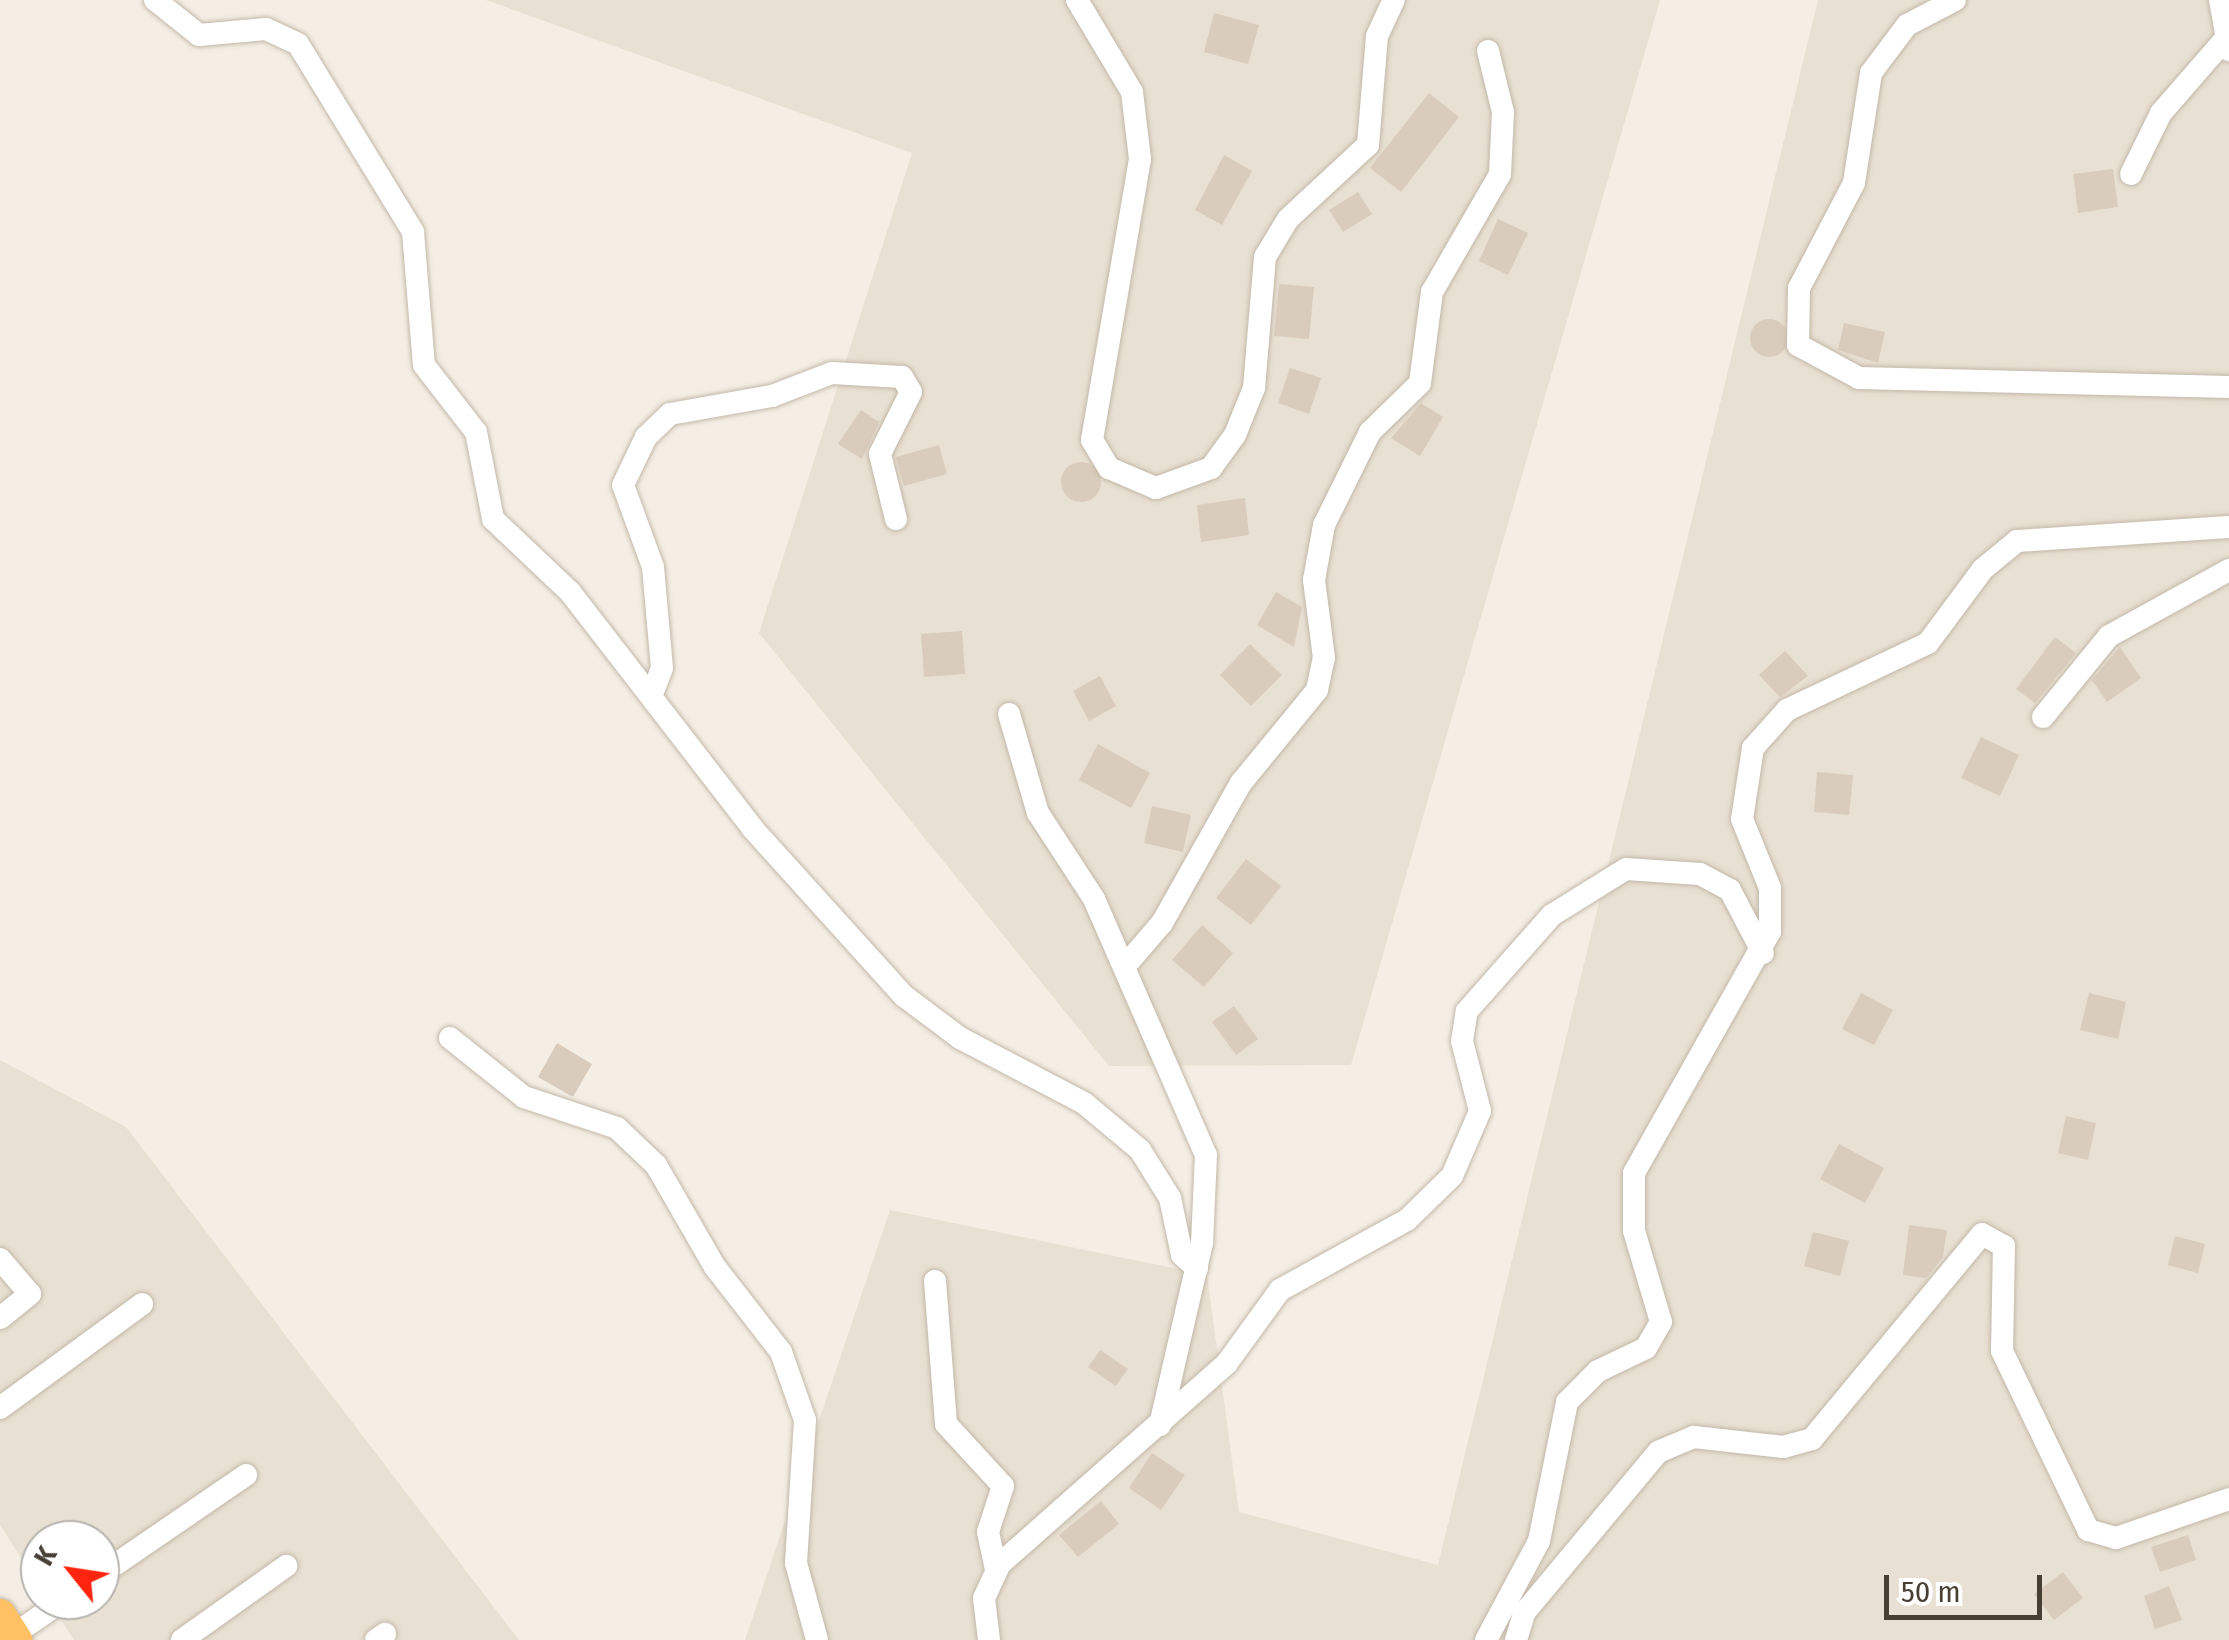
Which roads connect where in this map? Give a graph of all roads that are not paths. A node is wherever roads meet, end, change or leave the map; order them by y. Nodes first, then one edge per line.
1 (155, 0) edge
2 (1077, 0) edge
3 (1394, 0) edge
4 (1955, 0) edge
5 (2220, 0) edge
6 (2228, 44) edge
7 (1488, 50) dead end
8 (2131, 174) dead end
9 (2229, 386) edge
10 (896, 519) dead end
11 (2229, 527) edge
12 (2229, 570) edge
13 (654, 689) junction
14 (1009, 714) dead end
15 (2043, 716) dead end
16 (1763, 953) junction
17 (1125, 966) junction
18 (450, 1038) dead end
19 (0, 1259) edge
20 (1197, 1268) junction
21 (935, 1281) dead end
22 (142, 1304) dead end
23 (0, 1318) edge
24 (0, 1408) edge
25 (1160, 1425) junction
26 (246, 1476) dead end
27 (2229, 1499) edge
28 (120, 1561) edge
29 (286, 1566) dead end
30 (996, 1570) junction
31 (182, 1640) edge
32 (817, 1640) edge
33 (988, 1640) edge
34 (1486, 1640) edge
35 (1516, 1640) edge

1 - 13 street
2 - 3 street
4 - 9 street
5 - 6 street
6 - 8 street
7 - 17 street
10 - 13 street
11 - 16 street
12 - 15 street
13 - 20 street
14 - 17 street
16 - 25 street
16 - 34 street
17 - 20 street
18 - 32 street
19 - 23 street
20 - 25 street
21 - 30 street
22 - 24 street
25 - 30 street
26 - 28 street
27 - 35 street
29 - 31 street
30 - 33 street

